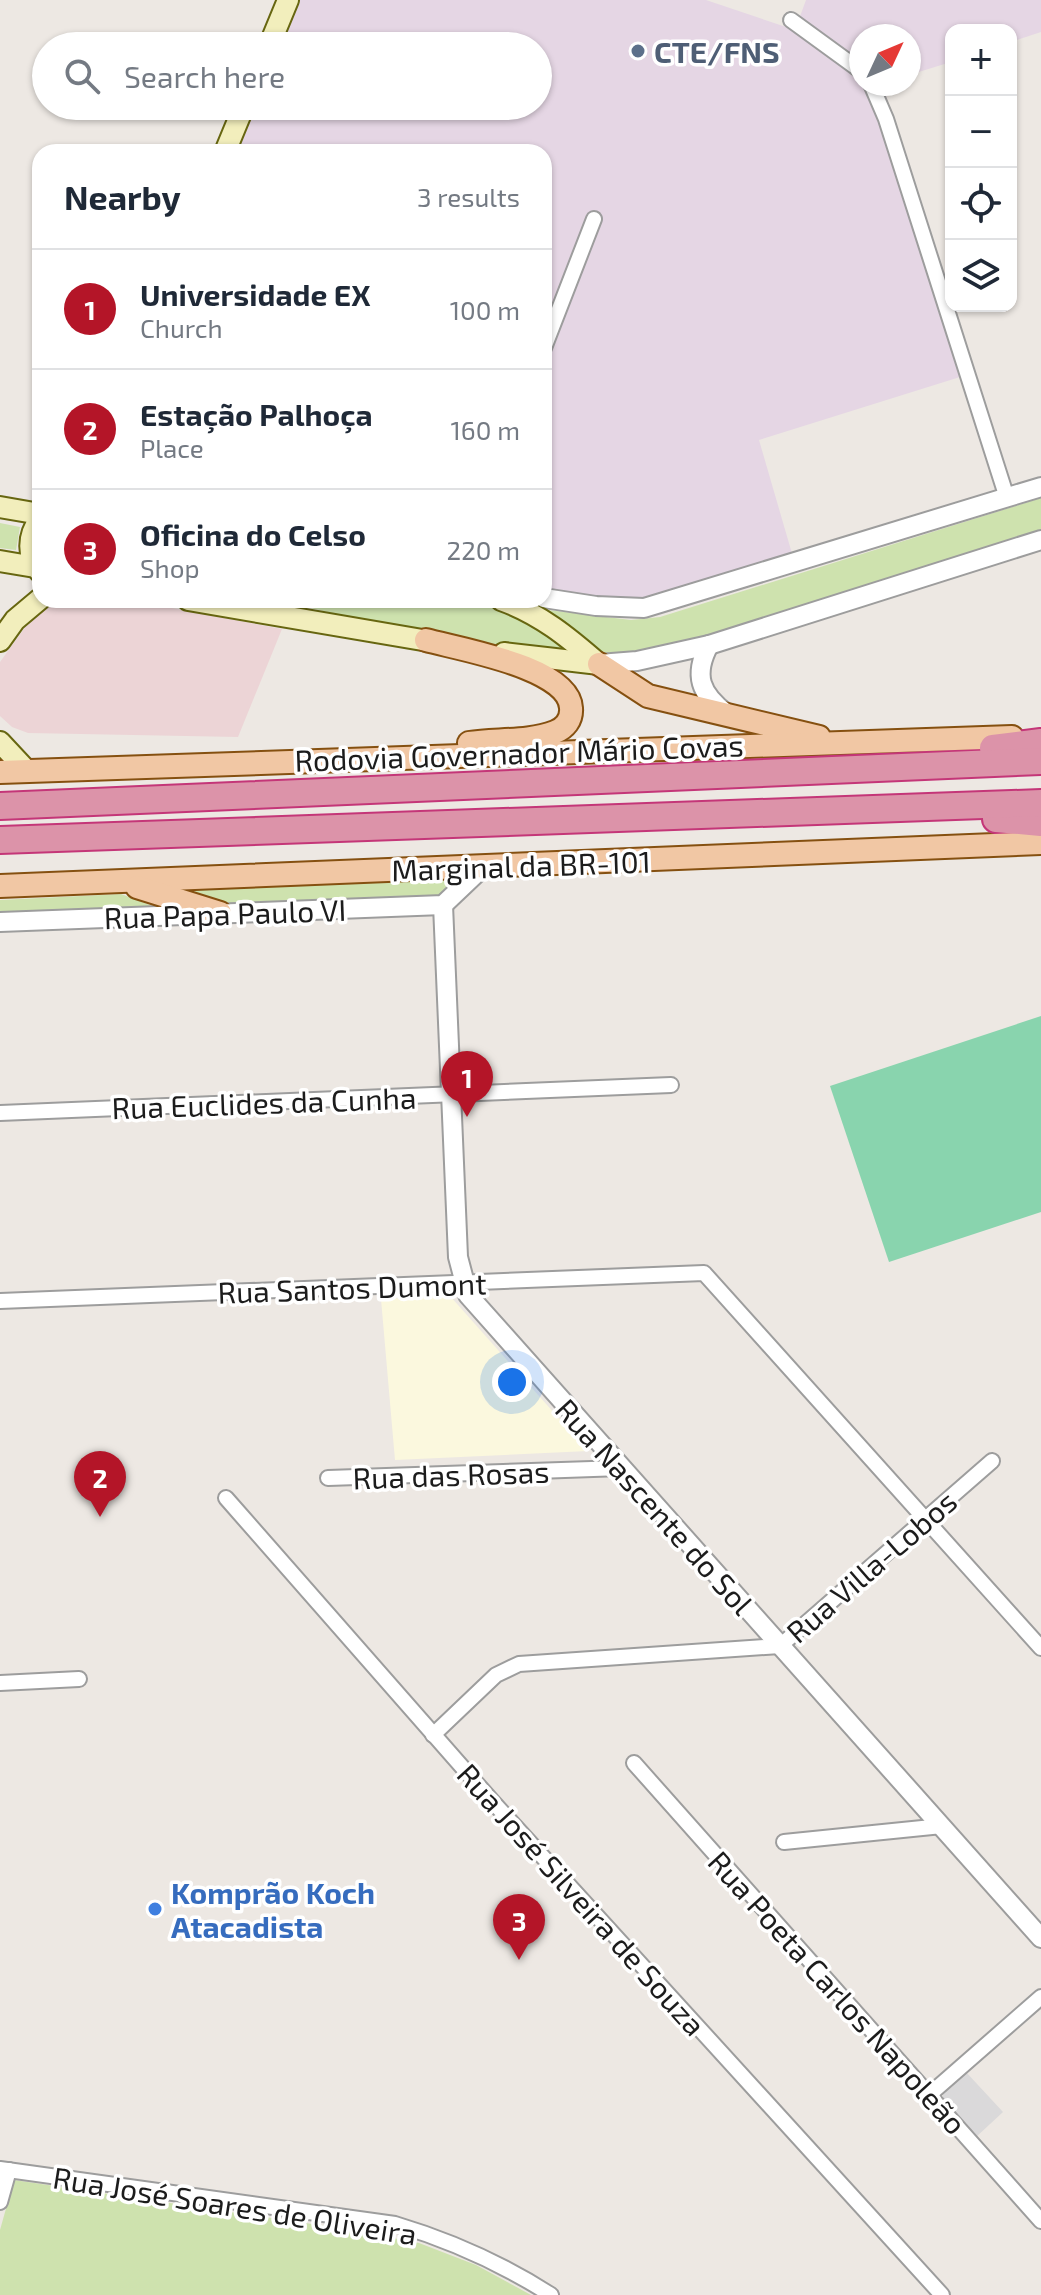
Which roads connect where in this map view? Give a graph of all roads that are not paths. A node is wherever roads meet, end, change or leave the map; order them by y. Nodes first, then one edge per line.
1 (288, 0) edge
2 (791, 20) dead end
3 (275, 32) edge
4 (849, 62) edge
5 (876, 96) edge
6 (238, 120) edge
7 (228, 144) edge
8 (594, 219) dead end
9 (552, 327) edge
10 (1041, 487) edge
11 (1007, 498) junction
12 (0, 507) edge
13 (32, 515) edge
14 (1041, 540) edge
15 (0, 561) edge
16 (32, 569) edge
17 (32, 583) edge
18 (552, 599) edge
19 (32, 606) edge
20 (236, 608) edge
21 (524, 608) edge
22 (15, 620) junction
23 (426, 640) junction
24 (0, 641) edge
25 (709, 645) junction
26 (599, 664) junction
27 (732, 718) junction
28 (1041, 736) edge
29 (0, 742) edge
30 (1041, 742) edge
31 (854, 744) junction
32 (394, 758) junction
33 (1041, 761) edge
34 (874, 770) junction
35 (27, 771) junction
36 (0, 772) edge
37 (1041, 803) edge
38 (0, 806) edge
39 (909, 810) junction
40 (1041, 823) edge
41 (0, 840) edge
42 (1041, 843) edge
43 (483, 867) junction
44 (121, 881) junction
45 (0, 886) edge
46 (443, 905) junction
47 (220, 913) junction
48 (0, 922) edge
49 (671, 1085) dead end
50 (450, 1094) junction
51 (0, 1113) edge
52 (463, 1282) junction
53 (0, 1301) edge
54 (992, 1461) dead end
55 (622, 1468) junction
56 (328, 1478) dead end
57 (226, 1498) dead end
58 (926, 1520) junction
59 (780, 1646) junction
60 (1041, 1648) edge
61 (79, 1679) dead end
62 (0, 1683) edge
63 (433, 1735) junction
64 (634, 1763) dead end
65 (942, 1826) junction
66 (784, 1842) dead end
67 (1041, 1938) edge
68 (1041, 1997) edge
69 (929, 2095) junction
70 (5, 2170) edge
71 (0, 2202) edge
72 (1041, 2221) edge
73 (551, 2295) edge
74 (942, 2295) edge

1 - 3 main road
2 - 4 street
5 - 11 street
6 - 7 main road
8 - 9 street
10 - 11 street
11 - 18 street
12 - 13 main road
14 - 25 street
15 - 16 main road
17 - 22 main road
19 - 22 main road
20 - 23 main road
21 - 26 main road
22 - 24 main road
23 - 26 main road
23 - 32 main road
25 - 26 street
25 - 27 street
26 - 27 main road
27 - 31 main road
28 - 31 main road
29 - 35 main road
30 - 34 highway
31 - 32 main road
32 - 35 main road
33 - 34 highway, Rodovia Governador Mário Covas
34 - 38 highway, Rodovia Governador Mário Covas
35 - 36 main road
37 - 39 highway
39 - 40 highway
39 - 41 highway
42 - 43 main road, Marginal da BR-101
43 - 44 main road, Marginal da BR-101
43 - 46 street
44 - 45 main road, Marginal da BR-101
44 - 47 main road
46 - 47 street, Rua Papa Paulo VI
46 - 50 street, Rua Nascente do Sol
47 - 48 street, Rua Papa Paulo VI
49 - 50 street, Rua Euclides da Cunha
50 - 51 street, Rua Euclides da Cunha
50 - 52 street, Rua Nascente do Sol
52 - 53 street, Rua Santos Dumont
52 - 55 street, Rua Nascente do Sol
52 - 58 street, Rua Santos Dumont
54 - 58 street, Rua Villa-Lobos
55 - 56 street, Rua das Rosas
55 - 59 street, Rua Nascente do Sol
57 - 63 street, Rua José Silveira de Souza
58 - 59 street, Rua Villa-Lobos
58 - 60 street
59 - 63 street, Rua Villa-Lobos
59 - 65 street, Rua Nascente do Sol
61 - 62 street
63 - 74 street, Rua José Silveira de Souza
64 - 69 street, Rua Poeta Carlos Napoleão
65 - 66 street
65 - 67 street, Rua Nascente do Sol
68 - 69 street
69 - 72 street, Rua Poeta Carlos Napoleão
70 - 71 street
70 - 73 street, Rua José Soares de Oliveira

